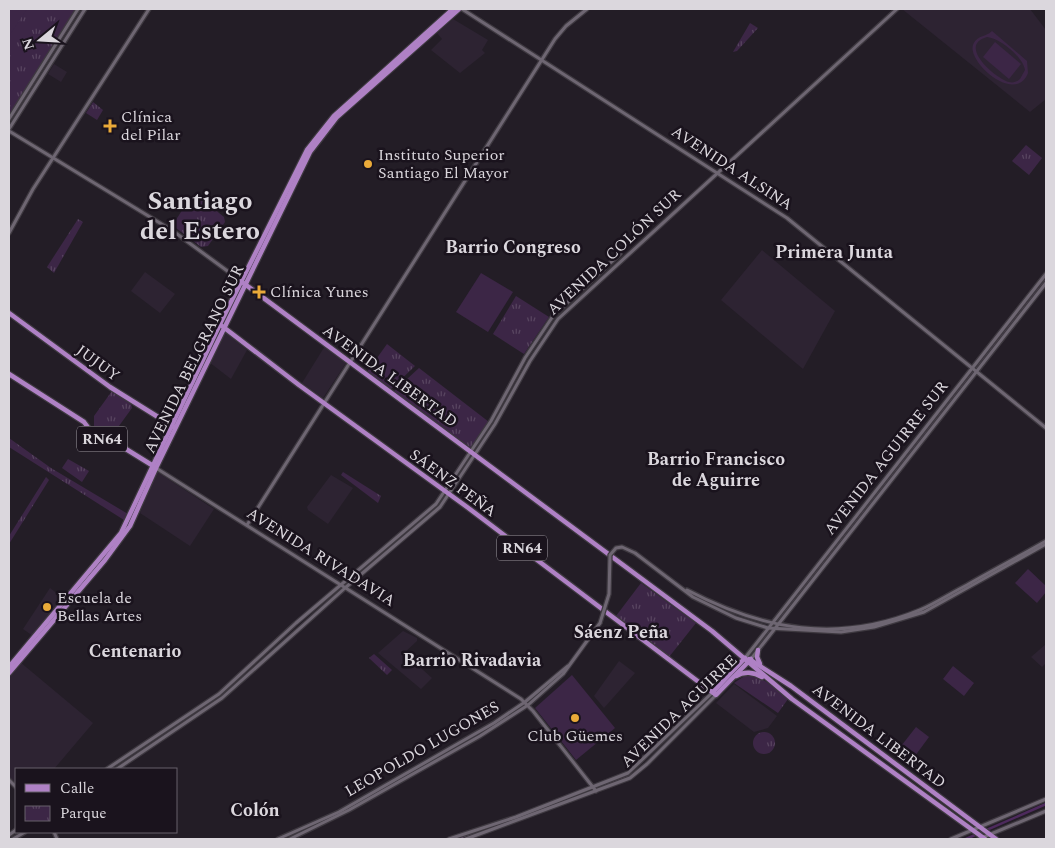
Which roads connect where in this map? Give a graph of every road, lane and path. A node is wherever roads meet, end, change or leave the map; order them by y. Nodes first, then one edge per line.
1 (78, 9) edge
2 (85, 9) edge
3 (149, 9) edge
4 (453, 9) edge
5 (460, 9) edge
6 (587, 9) edge
7 (897, 9) edge
8 (541, 60) junction
9 (9, 119) edge
10 (9, 130) edge
11 (53, 158) junction
12 (718, 172) junction
13 (9, 233) edge
14 (620, 254) dead end
15 (1046, 274) edge
16 (243, 283) junction
17 (1046, 283) edge
18 (9, 313) edge
19 (222, 325) junction
20 (351, 363) junction
21 (975, 370) junction
22 (9, 374) edge
23 (325, 404) junction
24 (174, 427) junction
25 (1046, 428) edge
26 (473, 453) junction
27 (154, 466) junction
28 (447, 493) junction
29 (247, 525) junction
30 (1046, 542) edge
31 (671, 581) junction
32 (340, 585) junction
33 (345, 588) junction
34 (771, 624) junction
35 (776, 627) junction
36 (768, 628) junction
37 (758, 650) junction
38 (748, 660) junction
39 (9, 667) edge
40 (763, 667) junction
41 (9, 673) edge
42 (731, 680) junction
43 (768, 680) junction
44 (783, 680) junction
45 (778, 688) junction
46 (714, 693) junction
47 (526, 704) junction
48 (108, 768) edge
49 (118, 768) edge
50 (594, 789) junction
51 (1046, 799) edge
52 (1046, 810) edge
53 (980, 828) junction
54 (974, 830) junction
55 (988, 834) junction
56 (982, 838) edge
57 (278, 839) edge
58 (290, 839) edge
59 (449, 839) edge
60 (466, 839) edge
61 (951, 839) edge
62 (996, 839) edge

1 - 9 main road
2 - 10 main road
3 - 11 main road
4 - 16 main road, AVENIDA BELGRANO SUR
5 - 8 main road, AVENIDA ALSINA
5 - 16 main road, AVENIDA BELGRANO SUR
6 - 8 main road
7 - 12 main road, AVENIDA COLÓN SUR
8 - 12 main road, AVENIDA ALSINA
8 - 20 main road
10 - 11 main road, AVENIDA LIBERTAD
11 - 13 main road
11 - 16 main road, AVENIDA LIBERTAD
12 - 21 main road, AVENIDA ALSINA
12 - 26 main road, AVENIDA COLÓN SUR
14 - 26 main road, AVENIDA COLÓN SUR
15 - 21 main road, AVENIDA AGUIRRE SUR
16 - 19 main road, AVENIDA BELGRANO SUR
16 - 20 main road, AVENIDA LIBERTAD
17 - 21 main road, AVENIDA AGUIRRE SUR
18 - 24 main road, JUJUY / RN64
19 - 23 main road, SÁENZ PEÑA
19 - 24 main road, AVENIDA BELGRANO SUR
20 - 23 main road
20 - 26 main road, AVENIDA LIBERTAD
21 - 25 main road, AVENIDA ALSINA
21 - 34 main road, AVENIDA AGUIRRE SUR
21 - 35 main road, AVENIDA AGUIRRE SUR
22 - 27 main road, AVENIDA RIVADAVIA / RN64
23 - 28 main road, SÁENZ PEÑA / RN64
23 - 29 main road
24 - 27 main road, AVENIDA BELGRANO SUR
26 - 28 main road, AVENIDA COLÓN SUR
26 - 38 main road, AVENIDA LIBERTAD
27 - 29 main road, AVENIDA RIVADAVIA / RN64
27 - 39 main road
27 - 41 main road
28 - 32 main road, AVENIDA COLÓN SUR
28 - 33 main road, AVENIDA COLÓN SUR
28 - 46 main road, SÁENZ PEÑA / RN64
29 - 32 main road, AVENIDA RIVADAVIA
30 - 35 main road, LEOPOLDO LUGONES
31 - 34 main road, LEOPOLDO LUGONES
31 - 36 main road, LEOPOLDO LUGONES
31 - 47 main road, LEOPOLDO LUGONES, bridge
32 - 33 main road, AVENIDA RIVADAVIA
32 - 48 main road, AVENIDA COLÓN SUR
33 - 47 main road, AVENIDA RIVADAVIA
33 - 49 main road, AVENIDA COLÓN SUR
34 - 35 main road, LEOPOLDO LUGONES
34 - 36 main road, AVENIDA AGUIRRE SUR
35 - 36 main road, LEOPOLDO LUGONES
35 - 37 main road
36 - 38 main road, AVENIDA AGUIRRE SUR
37 - 38 main road
37 - 40 main road
38 - 40 main road, AVENIDA LIBERTAD
38 - 42 main road, AVENIDA AGUIRRE
38 - 43 main road, AVENIDA LIBERTAD
38 - 46 main road, AVENIDA AGUIRRE
40 - 44 main road, AVENIDA LIBERTAD
42 - 43 main road
42 - 46 main road, AVENIDA AGUIRRE
43 - 45 main road, AVENIDA LIBERTAD
44 - 45 main road
44 - 53 main road, AVENIDA LIBERTAD
45 - 54 main road, AVENIDA LIBERTAD
46 - 50 main road, AVENIDA AGUIRRE
47 - 50 main road, AVENIDA RIVADAVIA
47 - 57 main road, LEOPOLDO LUGONES
47 - 58 main road, LEOPOLDO LUGONES
50 - 59 main road
50 - 60 main road
51 - 53 main road
52 - 55 main road
53 - 54 main road
53 - 55 main road, AVENIDA LIBERTAD
54 - 56 main road, AVENIDA LIBERTAD
54 - 61 main road
55 - 56 main road
55 - 62 main road, AVENIDA LIBERTAD

